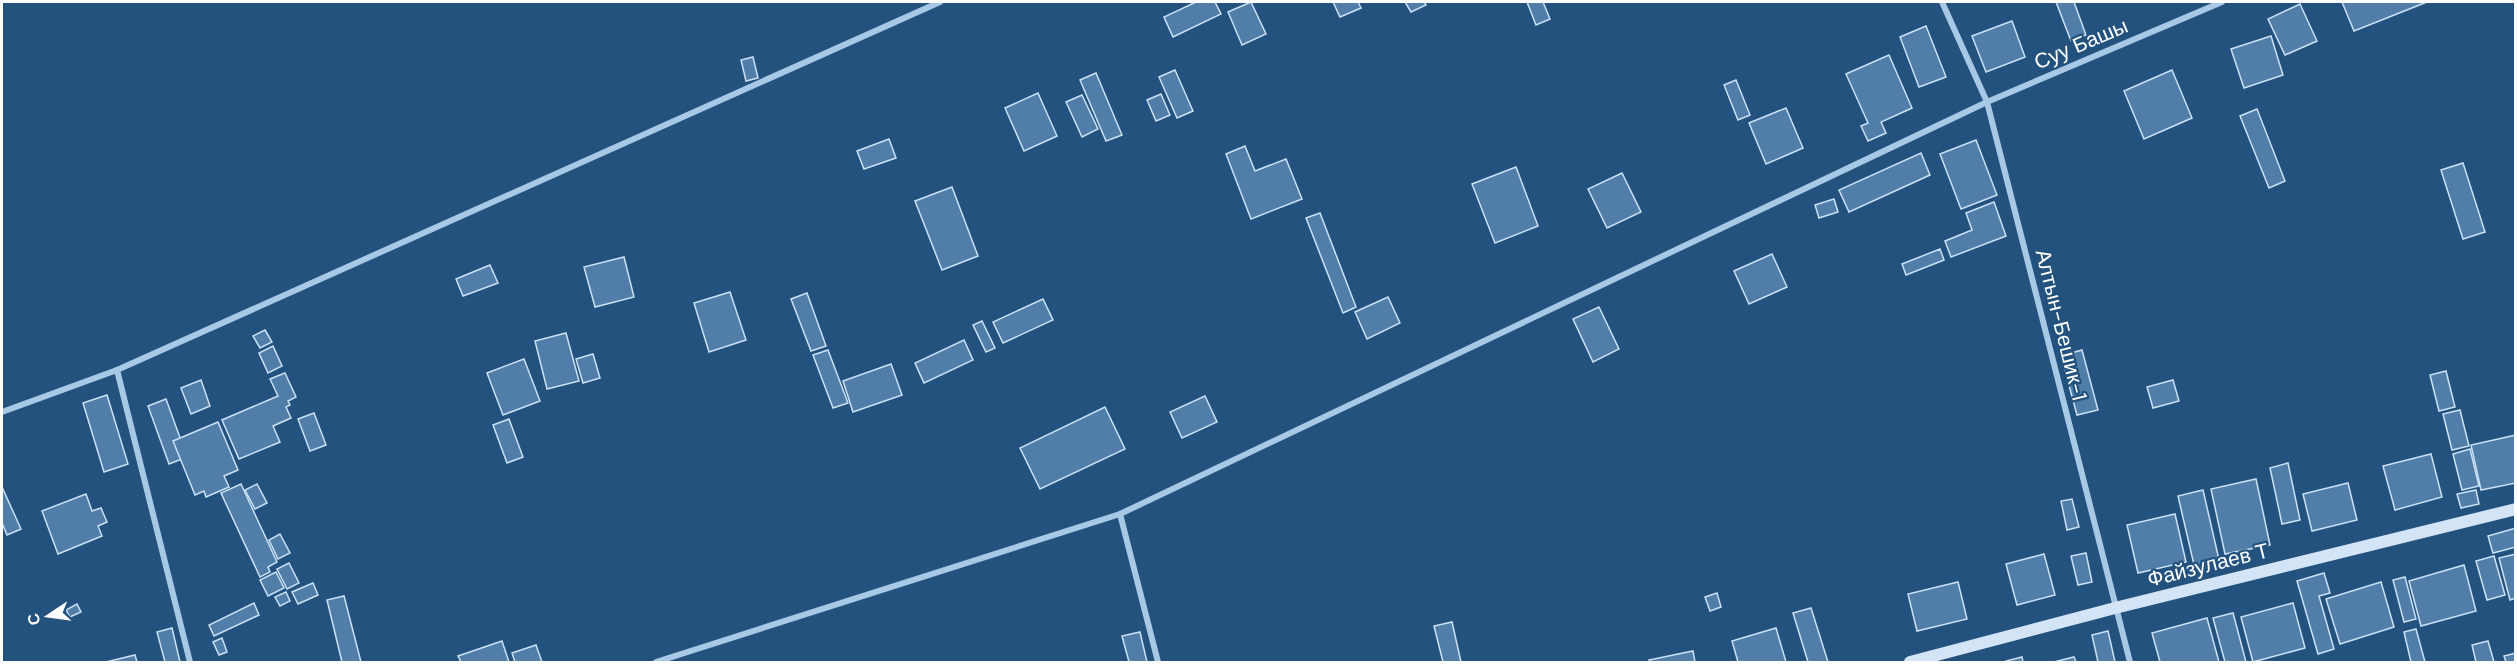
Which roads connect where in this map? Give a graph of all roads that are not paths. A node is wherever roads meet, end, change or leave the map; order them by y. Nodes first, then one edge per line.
1 (940, 2) edge
2 (1942, 2) edge
3 (2222, 2) edge
4 (1987, 102) junction
5 (117, 370) junction
6 (2, 412) edge
7 (2516, 509) edge
8 (1120, 514) junction
9 (2115, 608) junction
10 (190, 663) edge
11 (656, 663) edge
12 (1158, 663) edge
13 (1910, 663) edge
14 (2130, 663) edge

1 - 5 street
2 - 4 street, Алтын-Бешик-1
3 - 4 street, Суу Башы
4 - 8 street, Суу Башы
4 - 9 street, Алтын-Бешик-1
5 - 6 street
5 - 10 street
7 - 9 street, Файзулаев Т
8 - 11 street, Суу Башы
8 - 12 street
9 - 13 street, Файзулаев Т
9 - 14 street, Алтын-Бешик-1

